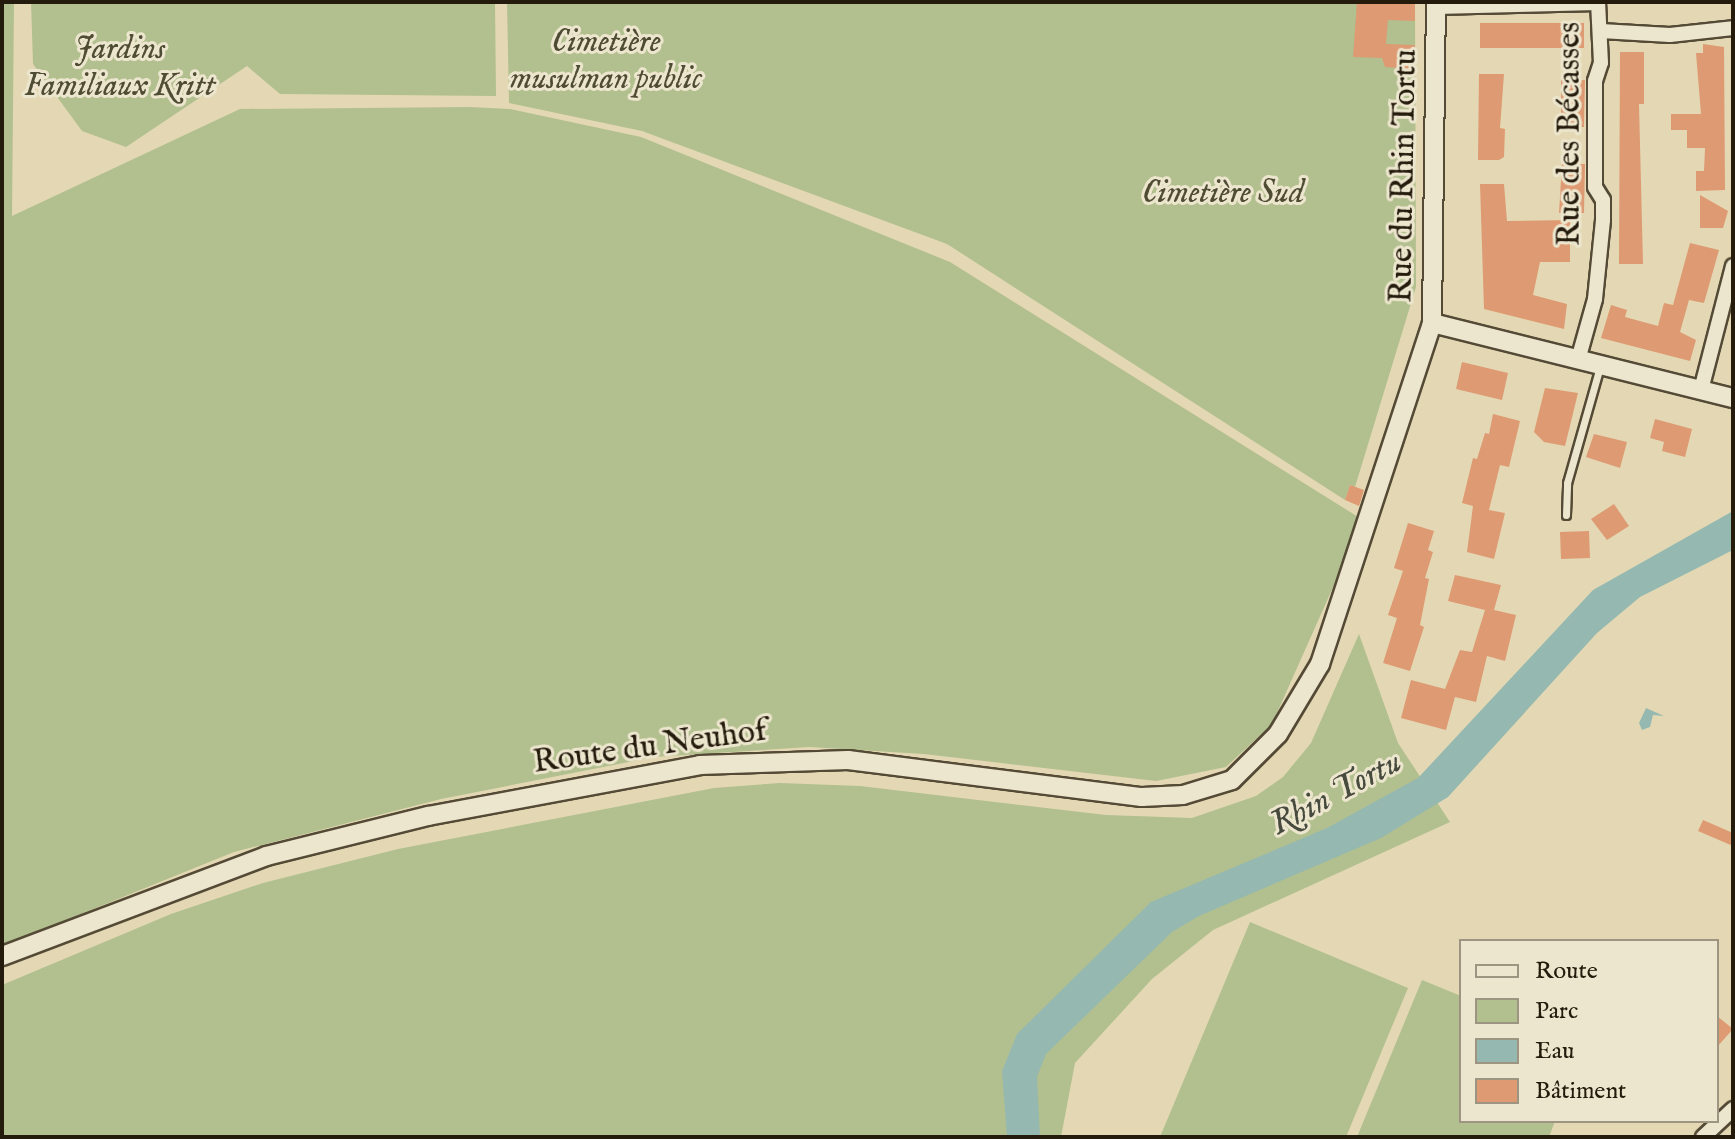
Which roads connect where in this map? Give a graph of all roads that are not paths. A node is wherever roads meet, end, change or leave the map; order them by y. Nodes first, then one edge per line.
1 (1598, 2) edge
2 (1436, 5) edge
3 (1733, 28) edge
4 (1601, 31) junction
5 (1733, 266) edge
6 (1432, 323) junction
7 (1578, 360) junction
8 (1600, 365) junction
9 (1701, 390) junction
10 (1733, 398) edge
11 (1566, 515) dead end
12 (1366, 532) joint
13 (2, 956) edge
14 (1718, 1123) edge
15 (1703, 1137) edge

1 - 2 street
1 - 4 street, Rue des Bécasses
2 - 6 street, Rue du Rhin Tortu
3 - 4 street
4 - 7 street, Rue des Bécasses
5 - 9 street
6 - 7 street
6 - 12 street, Rue du Rhin Tortu
7 - 8 street
8 - 9 street
8 - 11 lane
9 - 10 street
12 - 13 street, Route du Neuhof
14 - 15 street

